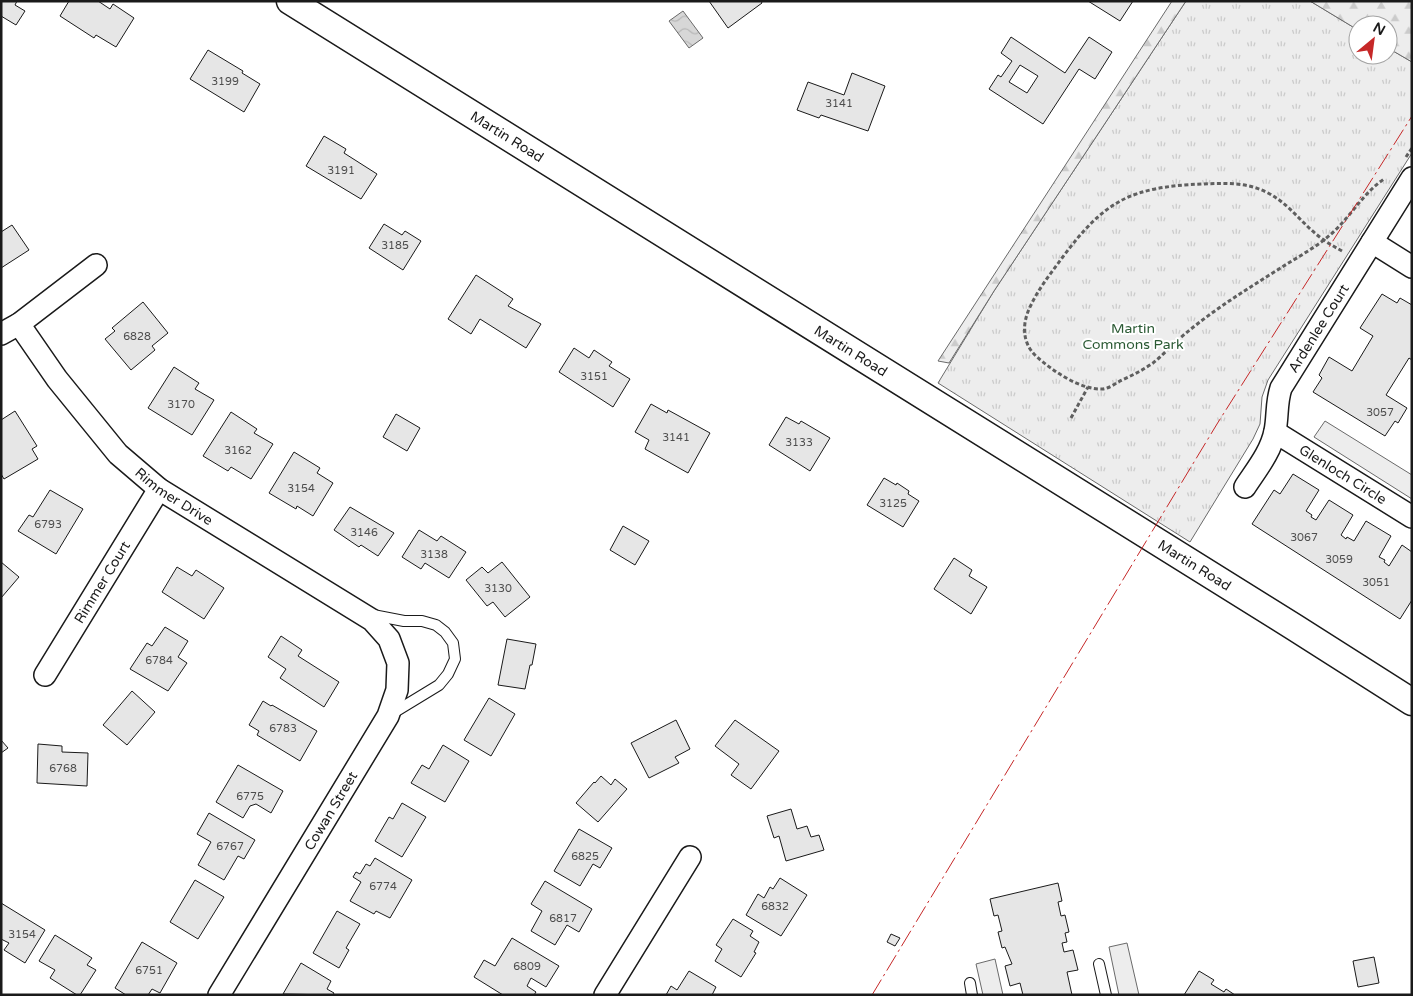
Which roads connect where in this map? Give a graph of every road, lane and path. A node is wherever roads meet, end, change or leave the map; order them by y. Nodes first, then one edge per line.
1 (290, 1) edge
2 (1412, 148) edge
3 (1408, 169) edge
4 (1387, 177) dead end
5 (1324, 240) junction
6 (1372, 242) junction
7 (96, 264) dead end
8 (1412, 267) edge
9 (10, 329) edge
10 (1088, 387) junction
11 (1071, 418) dead end
12 (1275, 432) junction
13 (1245, 487) dead end
14 (159, 489) junction
15 (1412, 517) edge
16 (365, 616) junction
17 (45, 675) dead end
18 (1412, 702) edge
19 (388, 716) junction
20 (690, 857) dead end
21 (1099, 964) dead end
22 (970, 983) dead end
23 (219, 995) edge
24 (605, 995) edge
25 (972, 995) edge
26 (1106, 995) edge

1 - 18 street, Martin Road
2 - 3 path
3 - 6 street, Ardenlee Court
4 - 5 path
5 - 10 path
5 - 10 path
6 - 8 street
6 - 12 street, Ardenlee Court
7 - 9 street
9 - 14 street, Rimmer Drive
10 - 11 path
12 - 13 street, Ardenlee Court
12 - 15 street, Glenloch Circle
14 - 16 street, Rimmer Drive
14 - 17 street, Rimmer Court
16 - 19 street, Cowan Street
16 - 19 lane
19 - 23 street, Cowan Street
20 - 24 street
21 - 26 lane
22 - 25 lane

